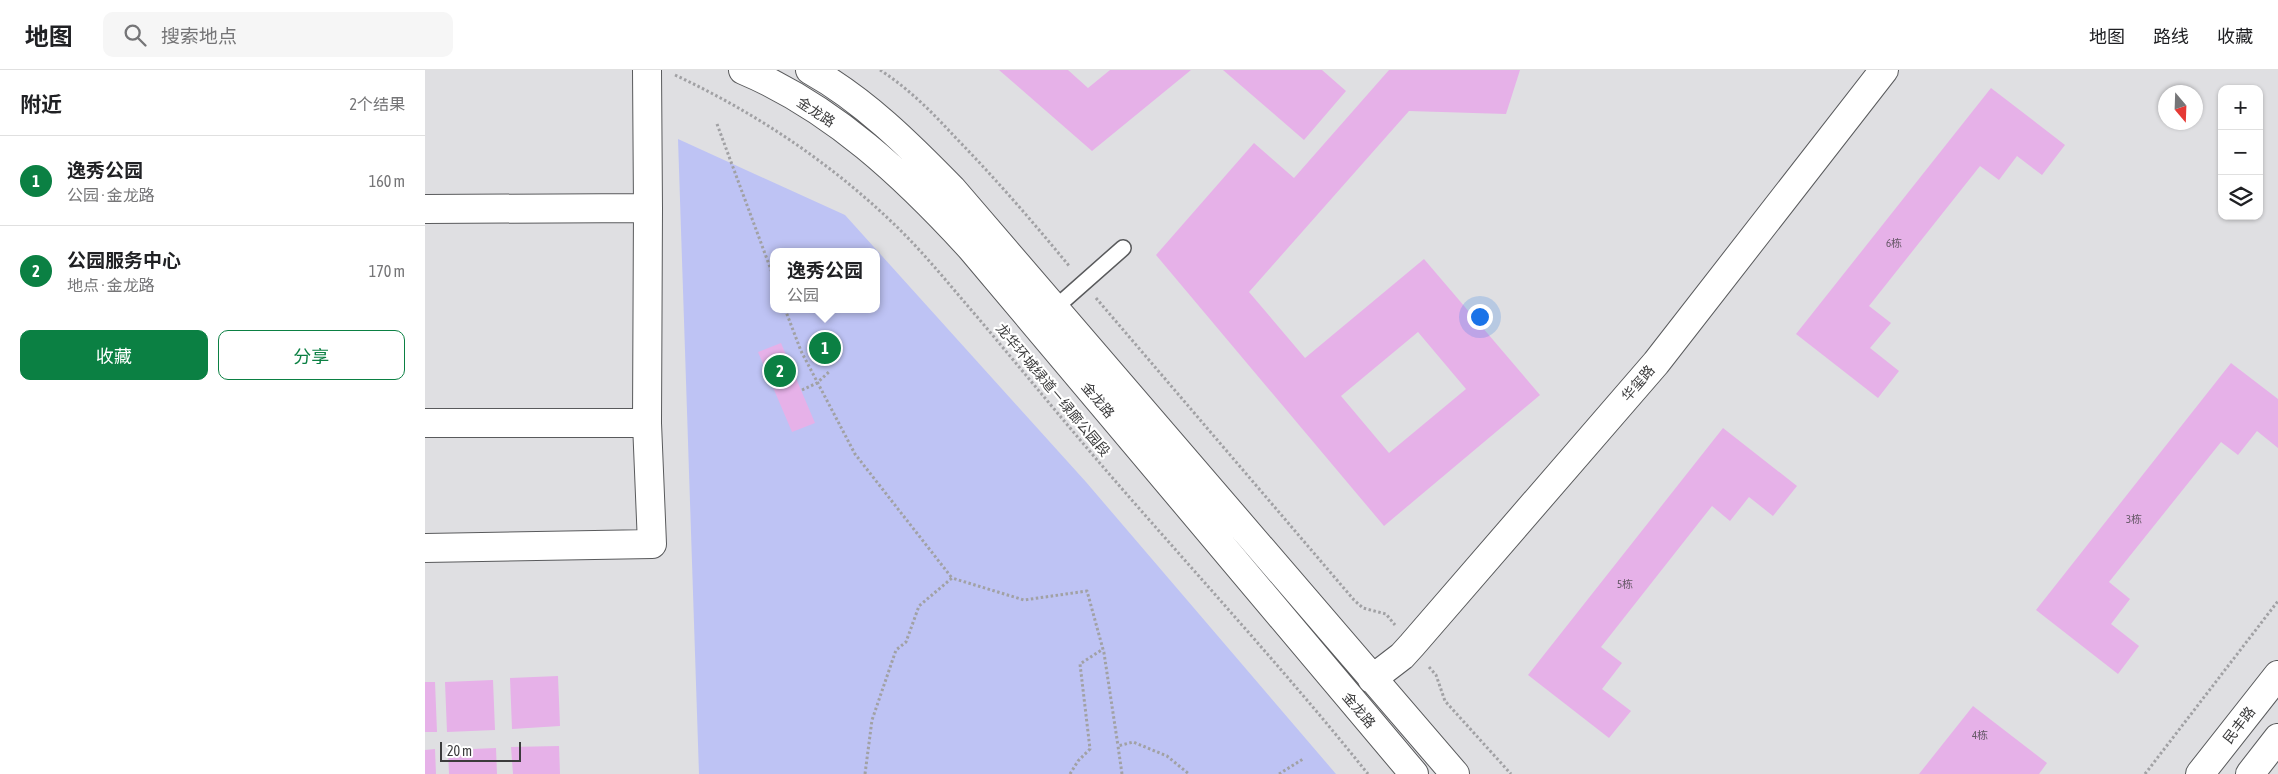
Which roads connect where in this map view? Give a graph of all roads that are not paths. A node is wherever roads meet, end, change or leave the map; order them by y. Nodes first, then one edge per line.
1 (647, 70) edge
2 (743, 70) edge
3 (810, 70) edge
4 (1884, 70) edge
5 (648, 208) junction
6 (425, 209) edge
7 (1123, 248) dead end
8 (1054, 309) junction
9 (425, 423) edge
10 (647, 423) junction
11 (425, 548) edge
12 (2278, 675) edge
13 (1372, 679) junction
14 (2278, 738) edge
15 (1414, 774) edge
16 (1455, 774) edge
17 (2200, 774) edge
18 (2250, 774) edge

1 - 5 main road
2 - 15 main road, 金龙路
3 - 8 main road, 金龙路
4 - 13 main road, 华玺路
5 - 6 main road
5 - 10 main road
7 - 8 lane
8 - 13 main road, 金龙路
9 - 10 main road
10 - 11 main road
12 - 17 main road, 民丰路
13 - 16 main road, 金龙路
14 - 18 main road

